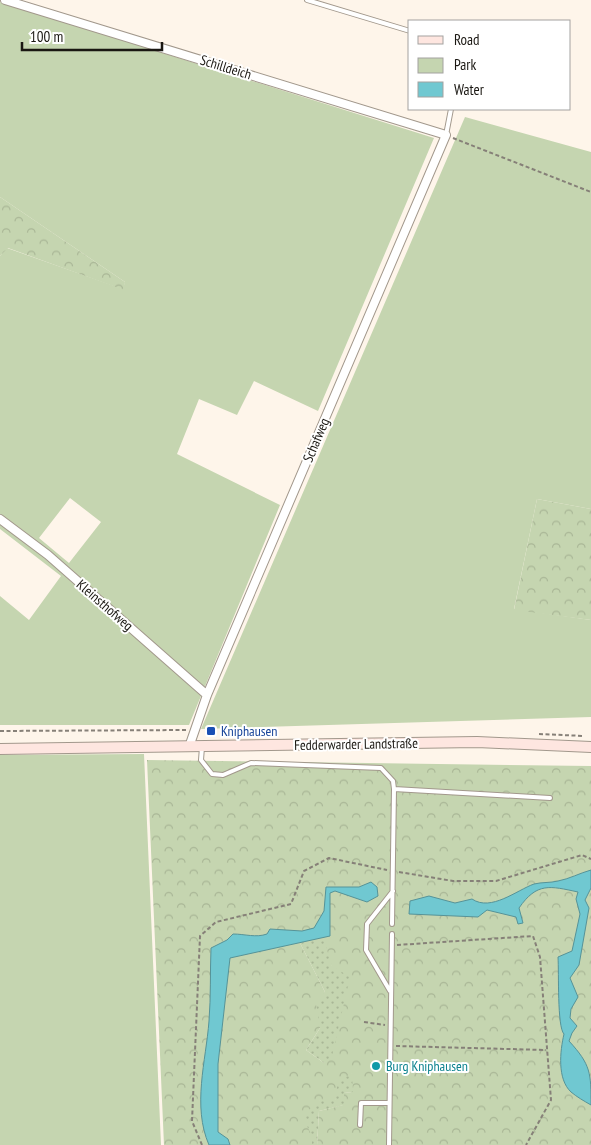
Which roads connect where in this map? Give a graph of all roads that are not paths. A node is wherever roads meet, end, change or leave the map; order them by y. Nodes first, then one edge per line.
1 (5, 0) edge
2 (307, 0) edge
3 (408, 30) edge
4 (451, 110) edge
5 (446, 135) junction
6 (0, 519) edge
7 (207, 695) junction
8 (190, 747) junction
9 (202, 747) junction
10 (591, 747) edge
11 (0, 750) edge
12 (394, 789) junction
13 (550, 798) dead end
14 (393, 891) junction
15 (392, 924) dead end
16 (392, 934) dead end
17 (390, 992) junction
18 (389, 1103) junction
19 (360, 1125) dead end
20 (389, 1145) edge

1 - 5 street, Schilldeich
2 - 3 lane
4 - 5 lane
5 - 7 street, Schafweg
6 - 7 street, Kleinsthofweg
7 - 8 street, Schafweg
8 - 9 street, Fedderwarder Landstraße
8 - 11 street, Fedderwarder Landstraße
9 - 10 street, Fedderwarder Landstraße
9 - 12 lane
12 - 13 lane
12 - 14 lane
14 - 15 lane
14 - 17 lane
16 - 17 lane
17 - 18 lane
18 - 19 lane
18 - 20 lane

